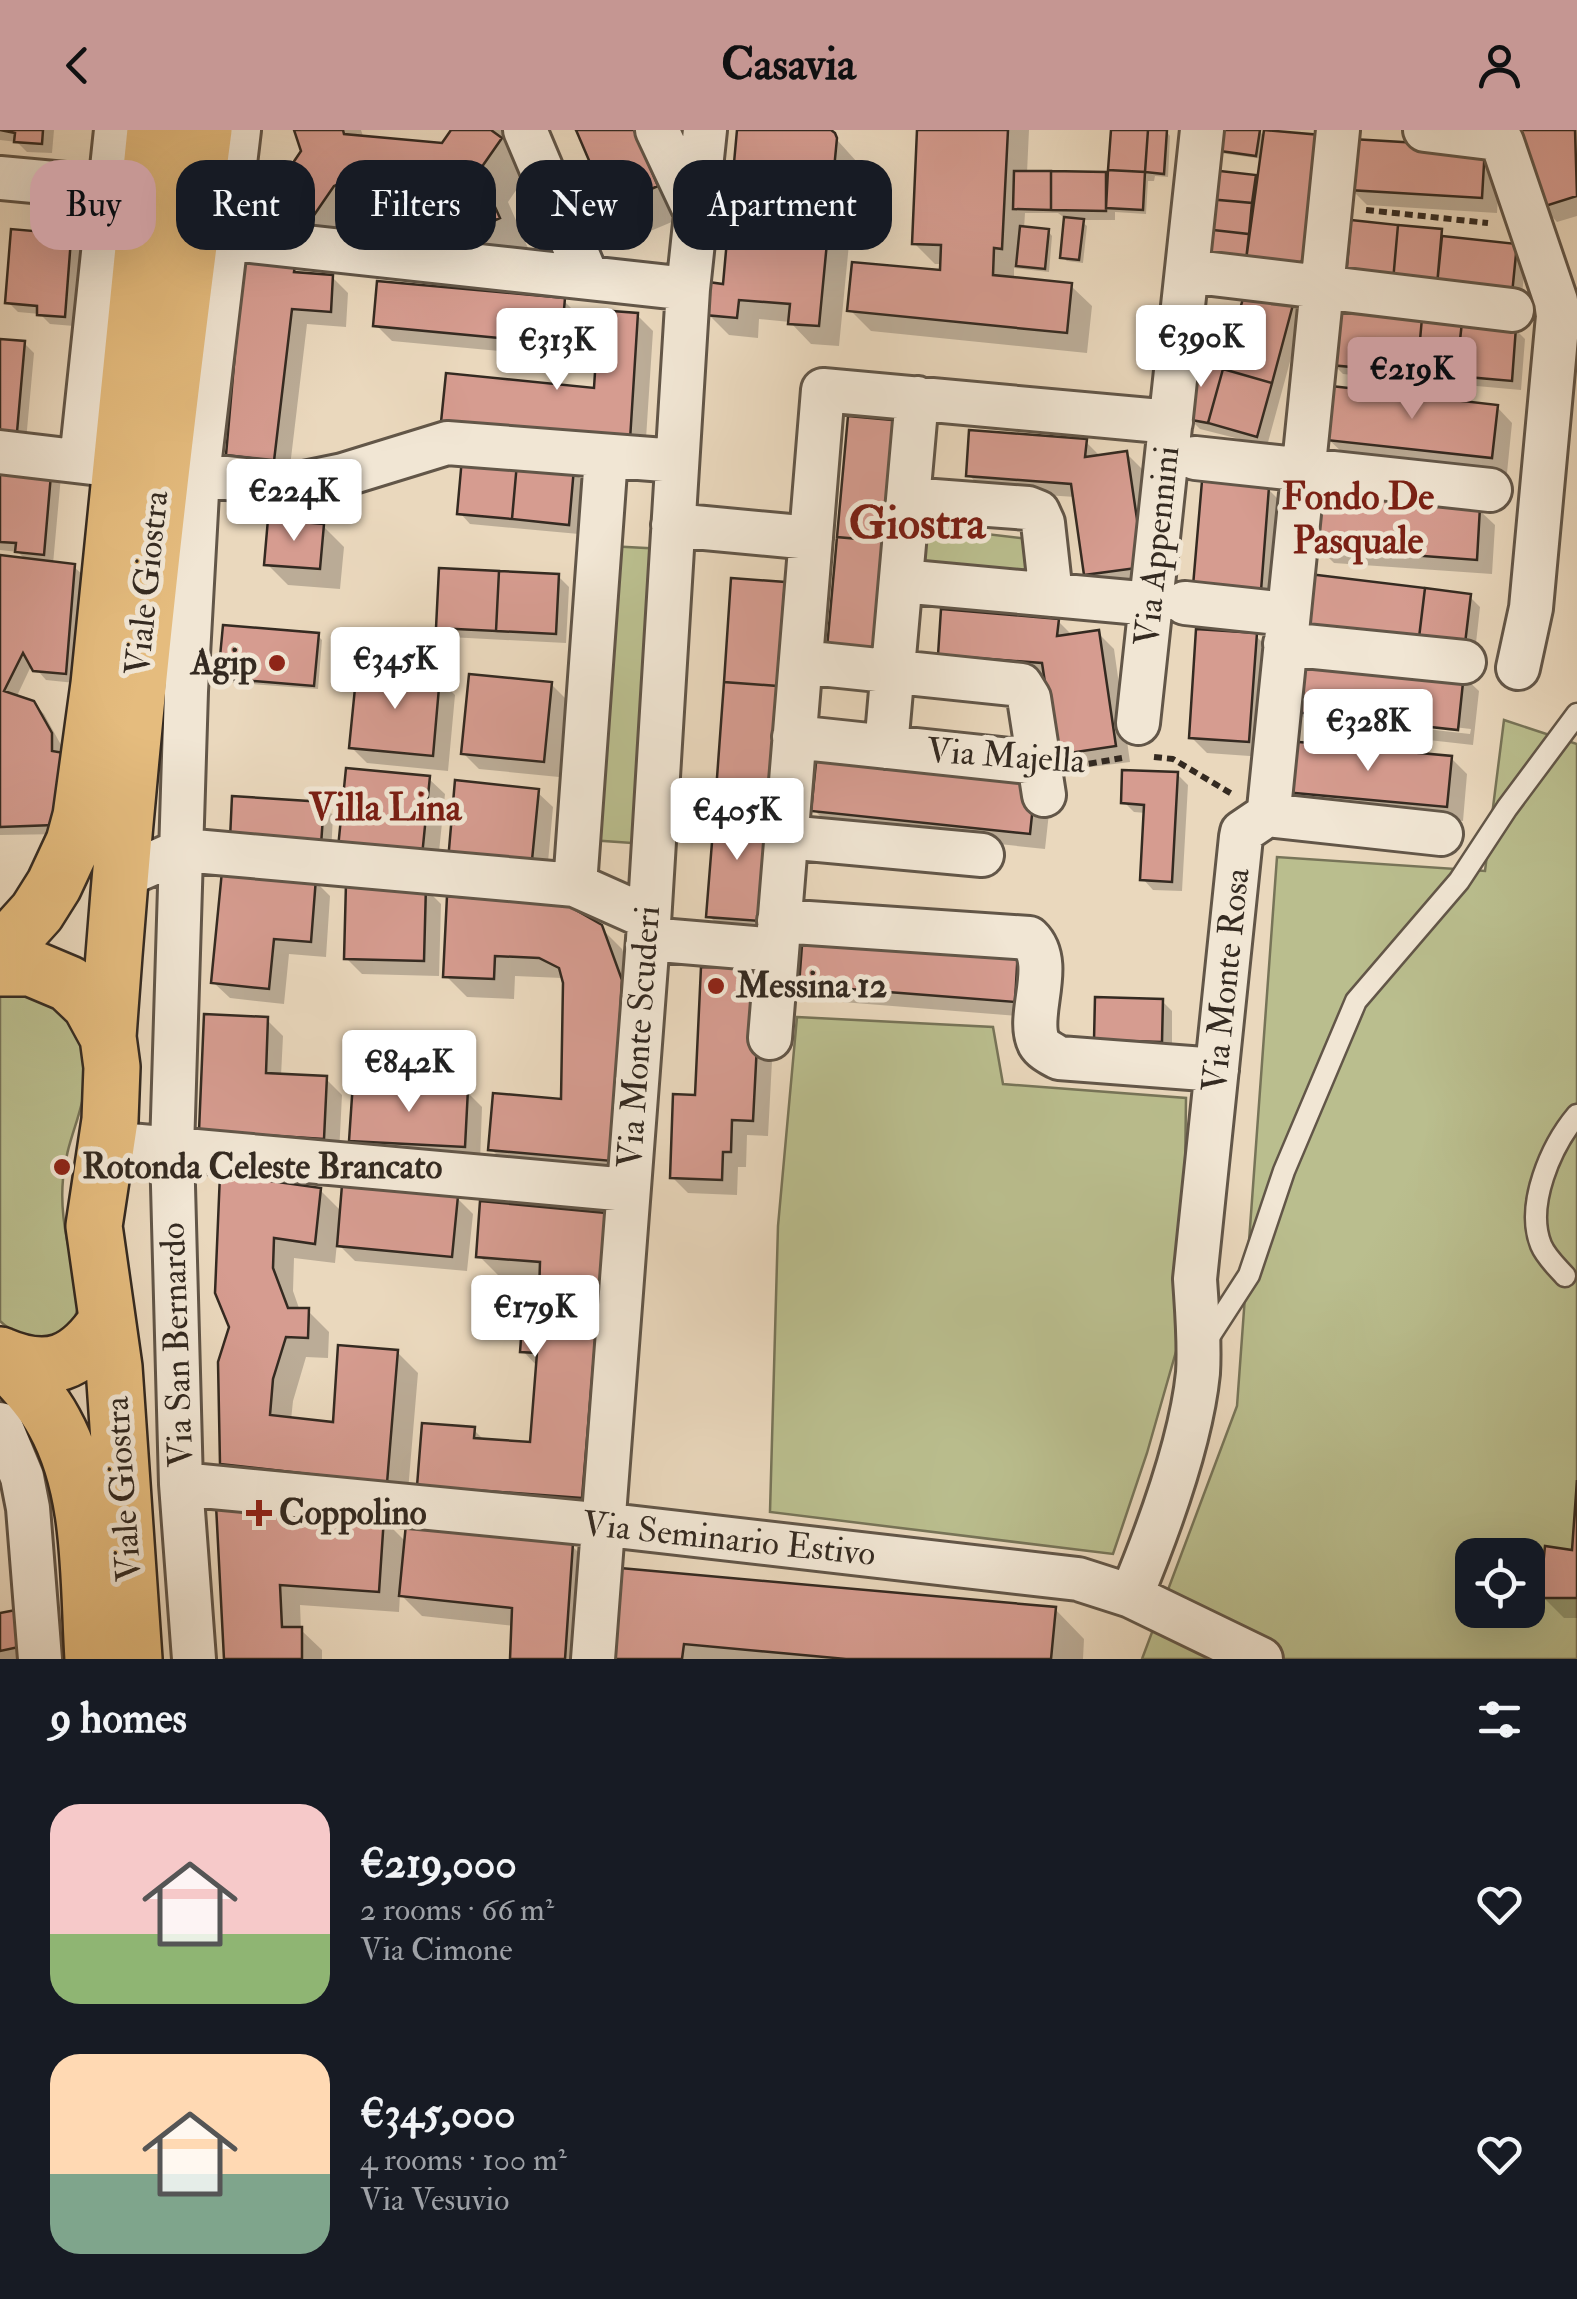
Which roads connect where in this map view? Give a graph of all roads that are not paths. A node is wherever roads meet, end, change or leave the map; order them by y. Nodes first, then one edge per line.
1 (116, 130) edge
2 (155, 130) edge
3 (204, 130) edge
4 (239, 130) edge
5 (525, 130) edge
6 (657, 130) edge
7 (704, 130) edge
8 (1202, 130) edge
9 (1338, 130) edge
10 (1426, 130) edge
11 (112, 160) edge
12 (235, 160) edge
13 (701, 160) edge
14 (673, 164) edge
15 (0, 178) edge
16 (30, 181) edge
17 (315, 248) edge
18 (115, 250) edge
19 (220, 250) edge
20 (692, 250) edge
21 (1187, 271) junction
22 (587, 278) junction
23 (1322, 288) junction
24 (688, 289) junction
25 (1512, 310) dead end
26 (917, 398) junction
27 (1170, 422) junction
28 (0, 452) edge
29 (606, 457) junction
30 (1195, 458) dead end
31 (677, 462) junction
32 (139, 468) junction
33 (1303, 470) junction
34 (1490, 490) dead end
35 (908, 498) junction
36 (674, 526) junction
37 (810, 538) junction
38 (901, 582) junction
39 (1051, 596) junction
40 (1168, 603) junction
41 (1286, 629) junction
42 (801, 662) junction
43 (1464, 662) dead end
44 (1518, 668) dead end
45 (893, 671) junction
46 (1577, 714) edge
47 (1138, 723) dead end
48 (794, 736) junction
49 (886, 747) junction
50 (1267, 815) junction
51 (1442, 834) dead end
52 (786, 836) junction
53 (183, 850) junction
54 (982, 855) dead end
55 (118, 878) junction
56 (575, 885) junction
57 (648, 928) junction
58 (778, 936) junction
59 (0, 952) edge
60 (0, 968) edge
61 (108, 1037) junction
62 (770, 1038) dead end
63 (1217, 1070) junction
64 (1577, 1115) edge
65 (107, 1143) junction
66 (172, 1149) junction
67 (628, 1190) junction
68 (1565, 1276) dead end
69 (106, 1320) junction
70 (1199, 1350) junction
71 (0, 1355) edge
72 (5, 1445) edge
73 (181, 1484) junction
74 (602, 1524) junction
75 (1131, 1596) junction
76 (40, 1659) edge
77 (93, 1659) edge
78 (134, 1659) edge
79 (194, 1659) edge
80 (593, 1659) edge
81 (1261, 1659) edge

1 - 11 street, Viale Giostra
2 - 32 main road, Viale Giostra
3 - 32 main road, Viale Giostra
4 - 12 street
5 - 22 street
6 - 14 street
7 - 13 street, Via Monte Scuderi
8 - 21 street, Via Appennini
9 - 23 street
10 - 44 street
15 - 16 street
17 - 22 street
18 - 32 street, Viale Giostra
19 - 32 street
20 - 24 street, Via Monte Scuderi
21 - 23 street
21 - 27 street, Via Appennini
22 - 24 street
23 - 25 street
23 - 33 street
24 - 31 street, Via Monte Scuderi
26 - 27 street
26 - 35 street
26 - 37 street
27 - 40 street, Via Appennini
28 - 32 street
29 - 31 street
29 - 32 street
29 - 56 street
30 - 33 street
31 - 36 street, Via Monte Scuderi
32 - 53 street, Via San Bernardo
32 - 55 main road, Viale Giostra
32 - 59 main road, Viale Giostra
33 - 34 street
33 - 41 street
35 - 38 street
35 - 39 street
36 - 37 street
36 - 57 street, Via Monte Scuderi
37 - 42 street
38 - 39 street
38 - 45 street
39 - 40 street
40 - 41 street
40 - 47 street, Via Appennini
41 - 43 street
41 - 50 street
42 - 45 street
42 - 48 street
45 - 49 street
45 - 49 street, Via Majella
46 - 70 lane
48 - 49 street, Via Majella
48 - 52 street
50 - 51 street
50 - 63 street, Via Monte Rosa
52 - 54 street
52 - 58 street
53 - 55 street
53 - 56 street
53 - 66 street, Via San Bernardo
55 - 61 main road, Viale Giostra
56 - 57 street
57 - 58 street
57 - 67 street, Via Monte Scuderi
58 - 62 street
58 - 63 street
60 - 61 main road
61 - 65 main road, Viale Giostra
63 - 70 street, Via Monte Rosa
64 - 68 lane
65 - 66 street
65 - 69 main road, Viale Giostra
66 - 67 street
66 - 73 street, Via San Bernardo
67 - 74 street, Via Monte Scuderi
69 - 71 main road
69 - 78 main road, Viale Giostra
70 - 75 street, Via Monte Rosa
71 - 77 main road, Viale Giostra
72 - 76 street
73 - 74 street, Via Seminario Estivo
73 - 79 street, Via San Bernardo
74 - 75 street, Via Seminario Estivo
74 - 80 street, Via Monte Scuderi
75 - 81 street, Via Seminario Estivo

